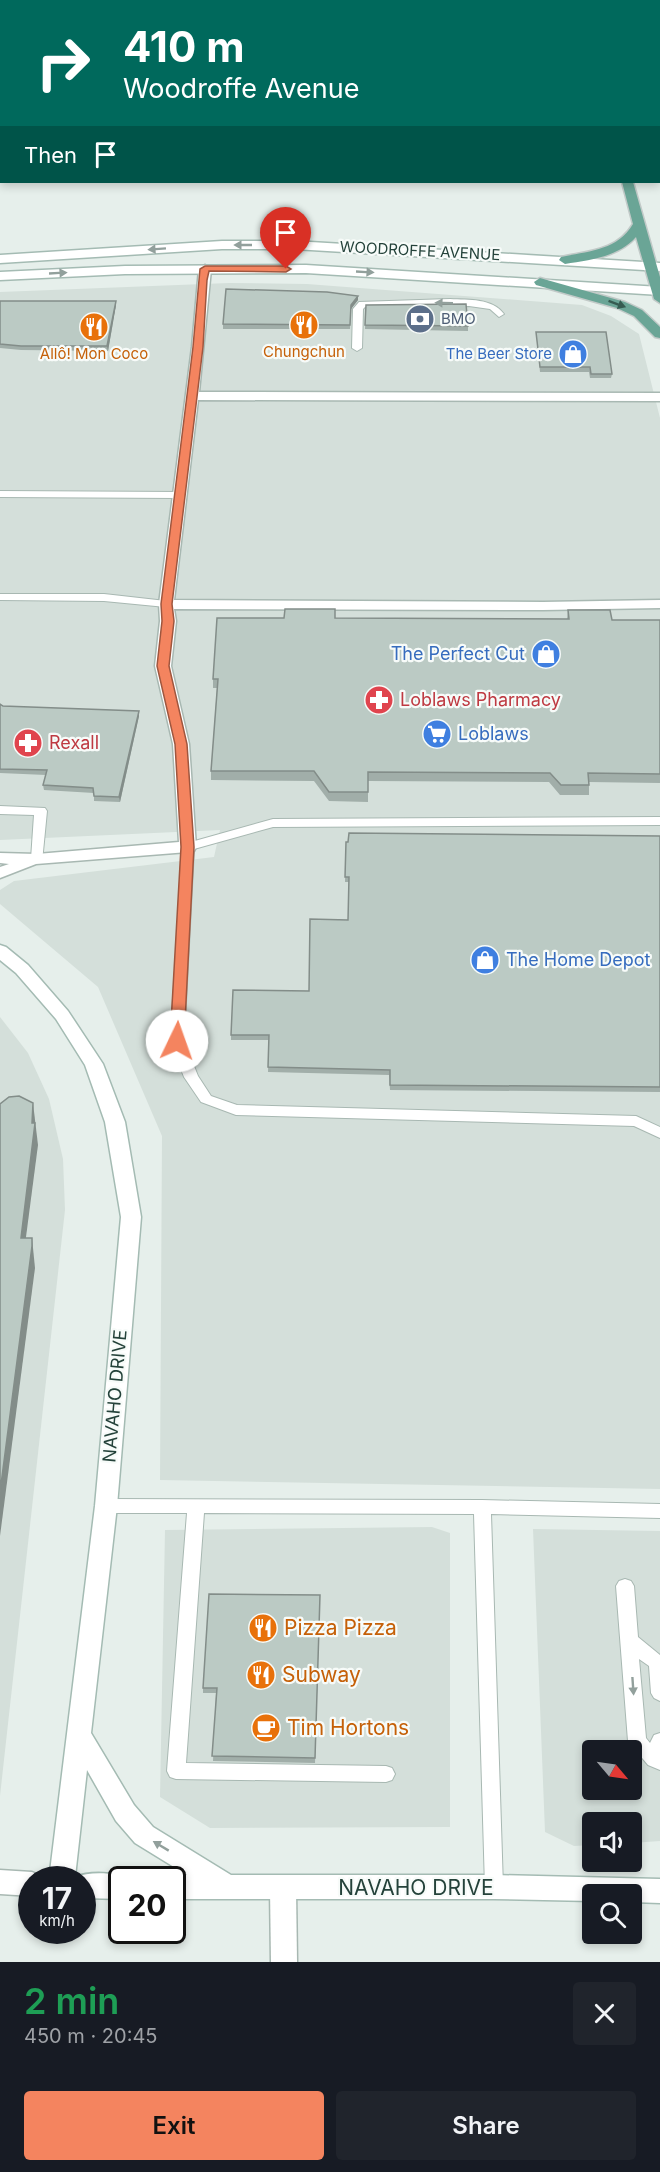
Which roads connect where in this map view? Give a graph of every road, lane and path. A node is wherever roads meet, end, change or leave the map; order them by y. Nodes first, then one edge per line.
1 (627, 183) edge
2 (639, 223) junction
3 (0, 260) edge
4 (566, 260) junction
5 (655, 266) edge
6 (205, 269) junction
7 (0, 276) edge
8 (540, 282) junction
9 (659, 294) edge
10 (499, 314) dead end
11 (660, 334) edge
12 (357, 348) dead end
13 (192, 396) junction
14 (660, 397) edge
15 (0, 494) edge
16 (179, 495) junction
17 (0, 597) edge
18 (166, 604) junction
19 (660, 604) edge
20 (0, 810) edge
21 (660, 821) edge
22 (188, 847) junction
23 (0, 858) edge
24 (37, 859) junction
25 (0, 873) edge
26 (0, 951) edge
27 (660, 1133) edge
28 (106, 1506) junction
29 (196, 1506) junction
30 (482, 1507) junction
31 (660, 1511) edge
32 (625, 1586) dead end
33 (629, 1640) junction
34 (660, 1693) edge
35 (79, 1734) junction
36 (660, 1741) edge
37 (657, 1761) edge
38 (386, 1774) dead end
39 (64, 1866) edge
40 (0, 1882) edge
41 (18, 1883) edge
42 (186, 1887) edge
43 (494, 1887) junction
44 (229, 1888) junction
45 (283, 1889) junction
46 (660, 1891) edge
47 (284, 1962) edge

1 - 2 main road
2 - 4 main road
2 - 5 main road
4 -> 3 street, WOODROFFE AVENUE
4 - 5 street, WOODROFFE AVENUE
5 - 9 main road
7 -> 6 street, WOODROFFE AVENUE
6 -> 8 street, WOODROFFE AVENUE
6 - 13 street
8 - 9 street, WOODROFFE AVENUE
8 -> 11 main road
10 -> 12 lane
13 - 14 street
13 - 16 street
15 - 16 lane
16 - 18 street
17 - 18 lane
18 - 19 street
18 - 22 street
20 - 24 lane
21 - 22 lane
22 - 24 street
22 - 27 lane
23 - 24 street
24 - 25 street
26 - 28 street, NAVAHO DRIVE
28 - 29 lane
28 - 35 street, NAVAHO DRIVE
29 - 30 lane
29 - 38 lane
30 - 31 lane
30 - 43 lane
32 - 33 lane
33 - 34 lane
33 -> 37 lane
35 - 39 street, NAVAHO DRIVE
44 -> 35 street
36 - 37 lane
40 - 41 street
42 - 44 street, NAVAHO DRIVE
43 - 45 street, NAVAHO DRIVE
43 - 46 street, NAVAHO DRIVE
44 - 45 street, NAVAHO DRIVE
45 - 47 street

